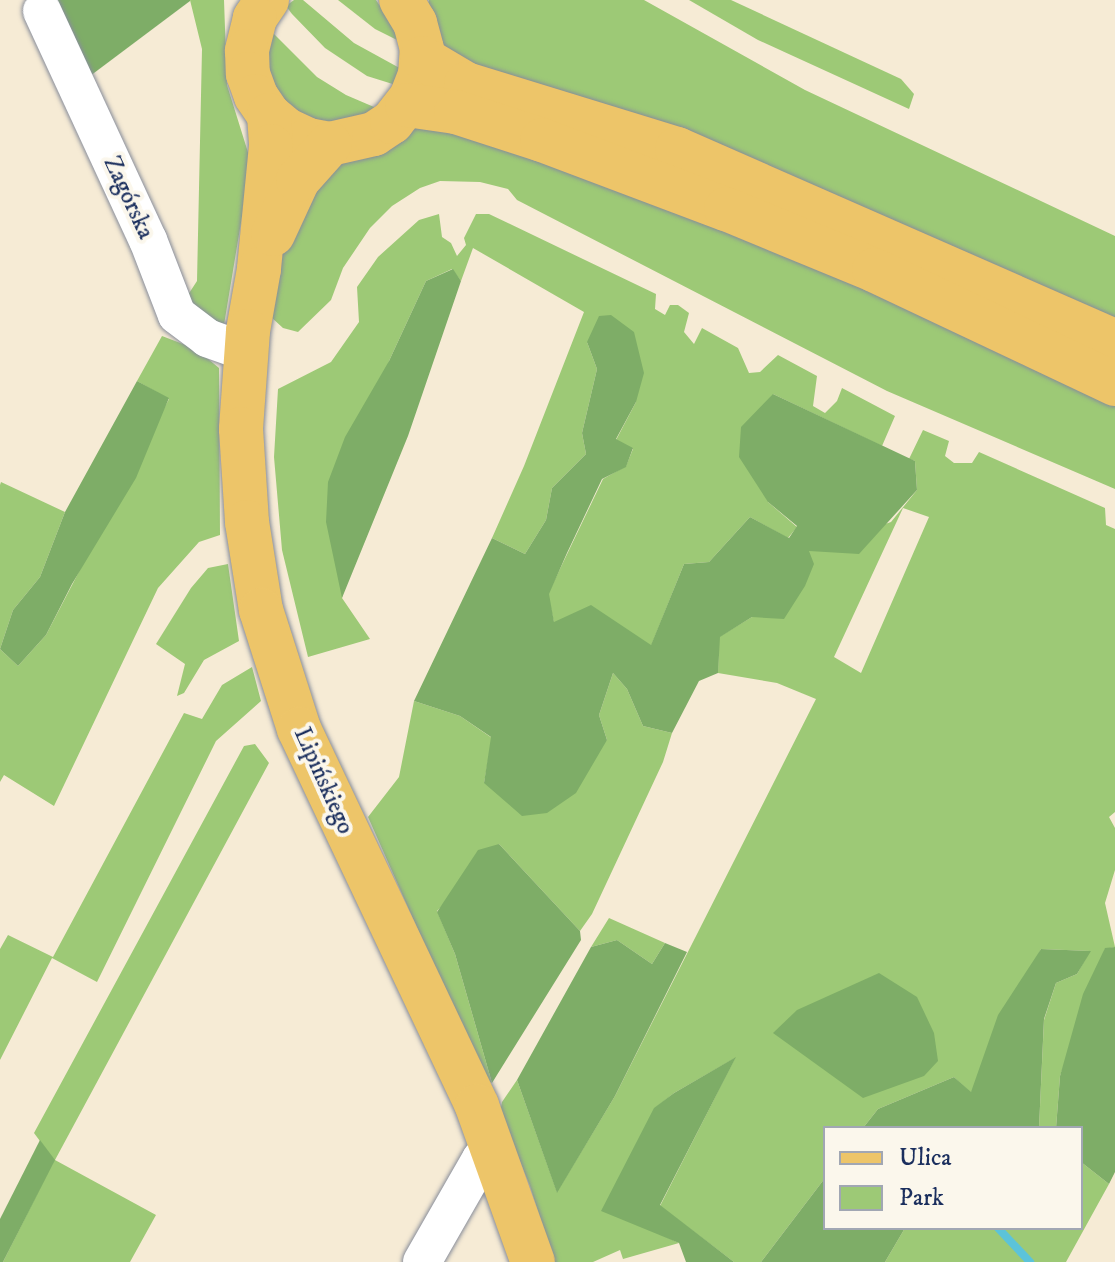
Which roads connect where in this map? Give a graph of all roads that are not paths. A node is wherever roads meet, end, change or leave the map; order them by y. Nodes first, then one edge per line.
1 (262, 3) edge
2 (410, 5) edge
3 (42, 11) dead end
4 (422, 58) junction
5 (407, 105) junction
6 (269, 115) junction
7 (330, 144) junction
8 (259, 269) junction
9 (1115, 341) edge
10 (246, 352) junction
11 (1115, 384) edge
12 (495, 1152) junction
13 (422, 1262) edge
14 (533, 1262) edge

1 - 6 main road
2 - 4 main road
3 - 10 street, Zagórska
4 - 5 main road
4 - 9 main road
5 - 7 main road
5 - 11 main road
6 - 7 main road
6 - 8 main road, Lipińskiego
7 - 8 main road, Lipińskiego
8 - 10 main road, Lipińskiego
10 - 12 main road, Lipińskiego
12 - 13 street
12 - 14 main road, Lipińskiego

